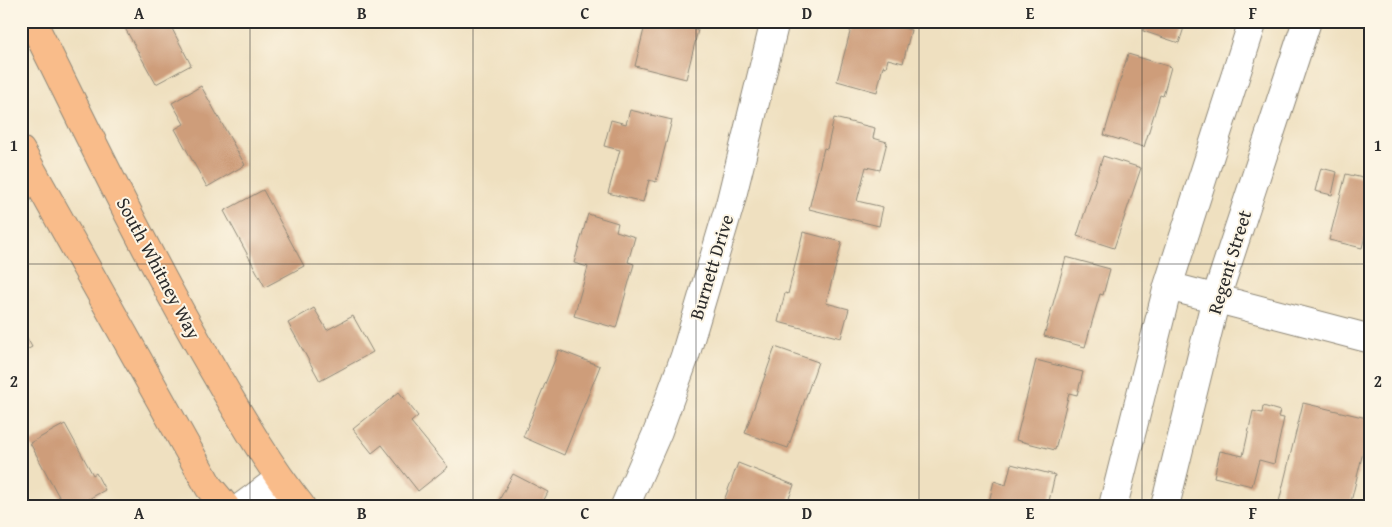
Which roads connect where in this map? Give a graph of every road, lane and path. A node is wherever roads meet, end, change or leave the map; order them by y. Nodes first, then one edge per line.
1 (32, 21) edge
2 (775, 21) edge
3 (1253, 21) edge
4 (1307, 21) edge
5 (21, 150) edge
6 (1168, 286) junction
7 (1216, 298) junction
8 (1371, 339) edge
9 (279, 479) junction
10 (225, 506) edge
11 (243, 506) edge
12 (301, 506) edge
13 (625, 506) edge
14 (1113, 506) edge
15 (1165, 506) edge

1 - 9 main road, South Whitney Way
2 - 13 street, Burnett Drive
3 - 6 street
4 - 7 street, Regent Street
5 - 10 main road
6 - 7 street
6 - 14 street
7 - 8 street
7 - 15 street, Regent Street
9 - 11 street
9 - 12 main road, South Whitney Way

